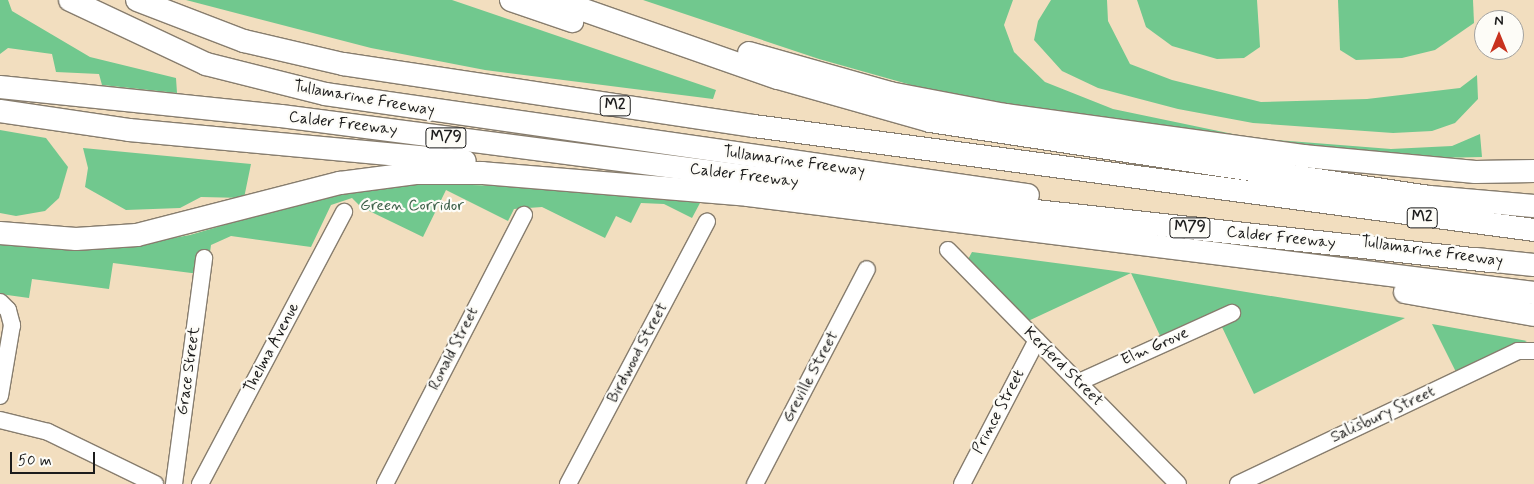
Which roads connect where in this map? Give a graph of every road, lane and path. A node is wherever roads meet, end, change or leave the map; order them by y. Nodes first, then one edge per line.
1 (70, 0) edge
2 (137, 0) edge
3 (511, 0) edge
4 (555, 0) edge
5 (595, 0) edge
6 (0, 87) edge
7 (0, 111) edge
8 (1094, 128) junction
9 (1534, 171) edge
10 (1101, 172) junction
11 (624, 182) junction
12 (1482, 202) junction
13 (1534, 206) edge
14 (344, 212) dead end
15 (524, 215) dead end
16 (708, 222) dead end
17 (1534, 230) edge
18 (0, 233) edge
19 (1067, 234) junction
20 (948, 250) dead end
21 (204, 258) dead end
22 (1490, 261) junction
23 (1534, 265) edge
24 (868, 269) dead end
25 (1534, 293) edge
26 (4, 306) edge
27 (1232, 313) dead end
28 (1534, 315) edge
29 (1037, 340) junction
30 (1532, 350) edge
31 (1079, 382) junction
32 (0, 396) edge
33 (0, 407) edge
34 (0, 420) edge
35 (48, 432) junction
36 (1175, 483) edge
37 (155, 484) edge
38 (174, 484) edge
39 (200, 484) edge
40 (385, 484) edge
41 (568, 484) edge
42 (755, 484) edge
43 (962, 484) edge
44 (1238, 484) edge

1 - 22 highway, Tullamarine Freeway / M2
2 - 10 highway, Tullamarine Freeway / M2
3 - 10 highway
4 - 12 highway
5 - 8 highway
6 - 22 highway, Calder Freeway / M79
7 - 11 highway
8 - 9 highway
8 - 12 highway
10 - 17 highway, Tullamarine Freeway / M2
11 - 18 highway
11 - 19 highway
12 - 13 highway
14 - 39 street, Thelma Avenue
15 - 40 street, Ronald Street
16 - 41 street, Birdwood Street
19 - 25 highway
19 - 28 highway
20 - 29 street, Kerferd Street
21 - 38 street, Grace Street
22 - 23 highway, Tullamarine Freeway / M2
24 - 42 street, Greville Street
26 - 32 street
27 - 31 street, Elm Grove
29 - 31 street, Kerferd Street
29 - 43 street, Prince Street
30 - 44 street, Salisbury Street
31 - 36 street, Kerferd Street
33 - 35 street
34 - 35 street
35 - 37 street

